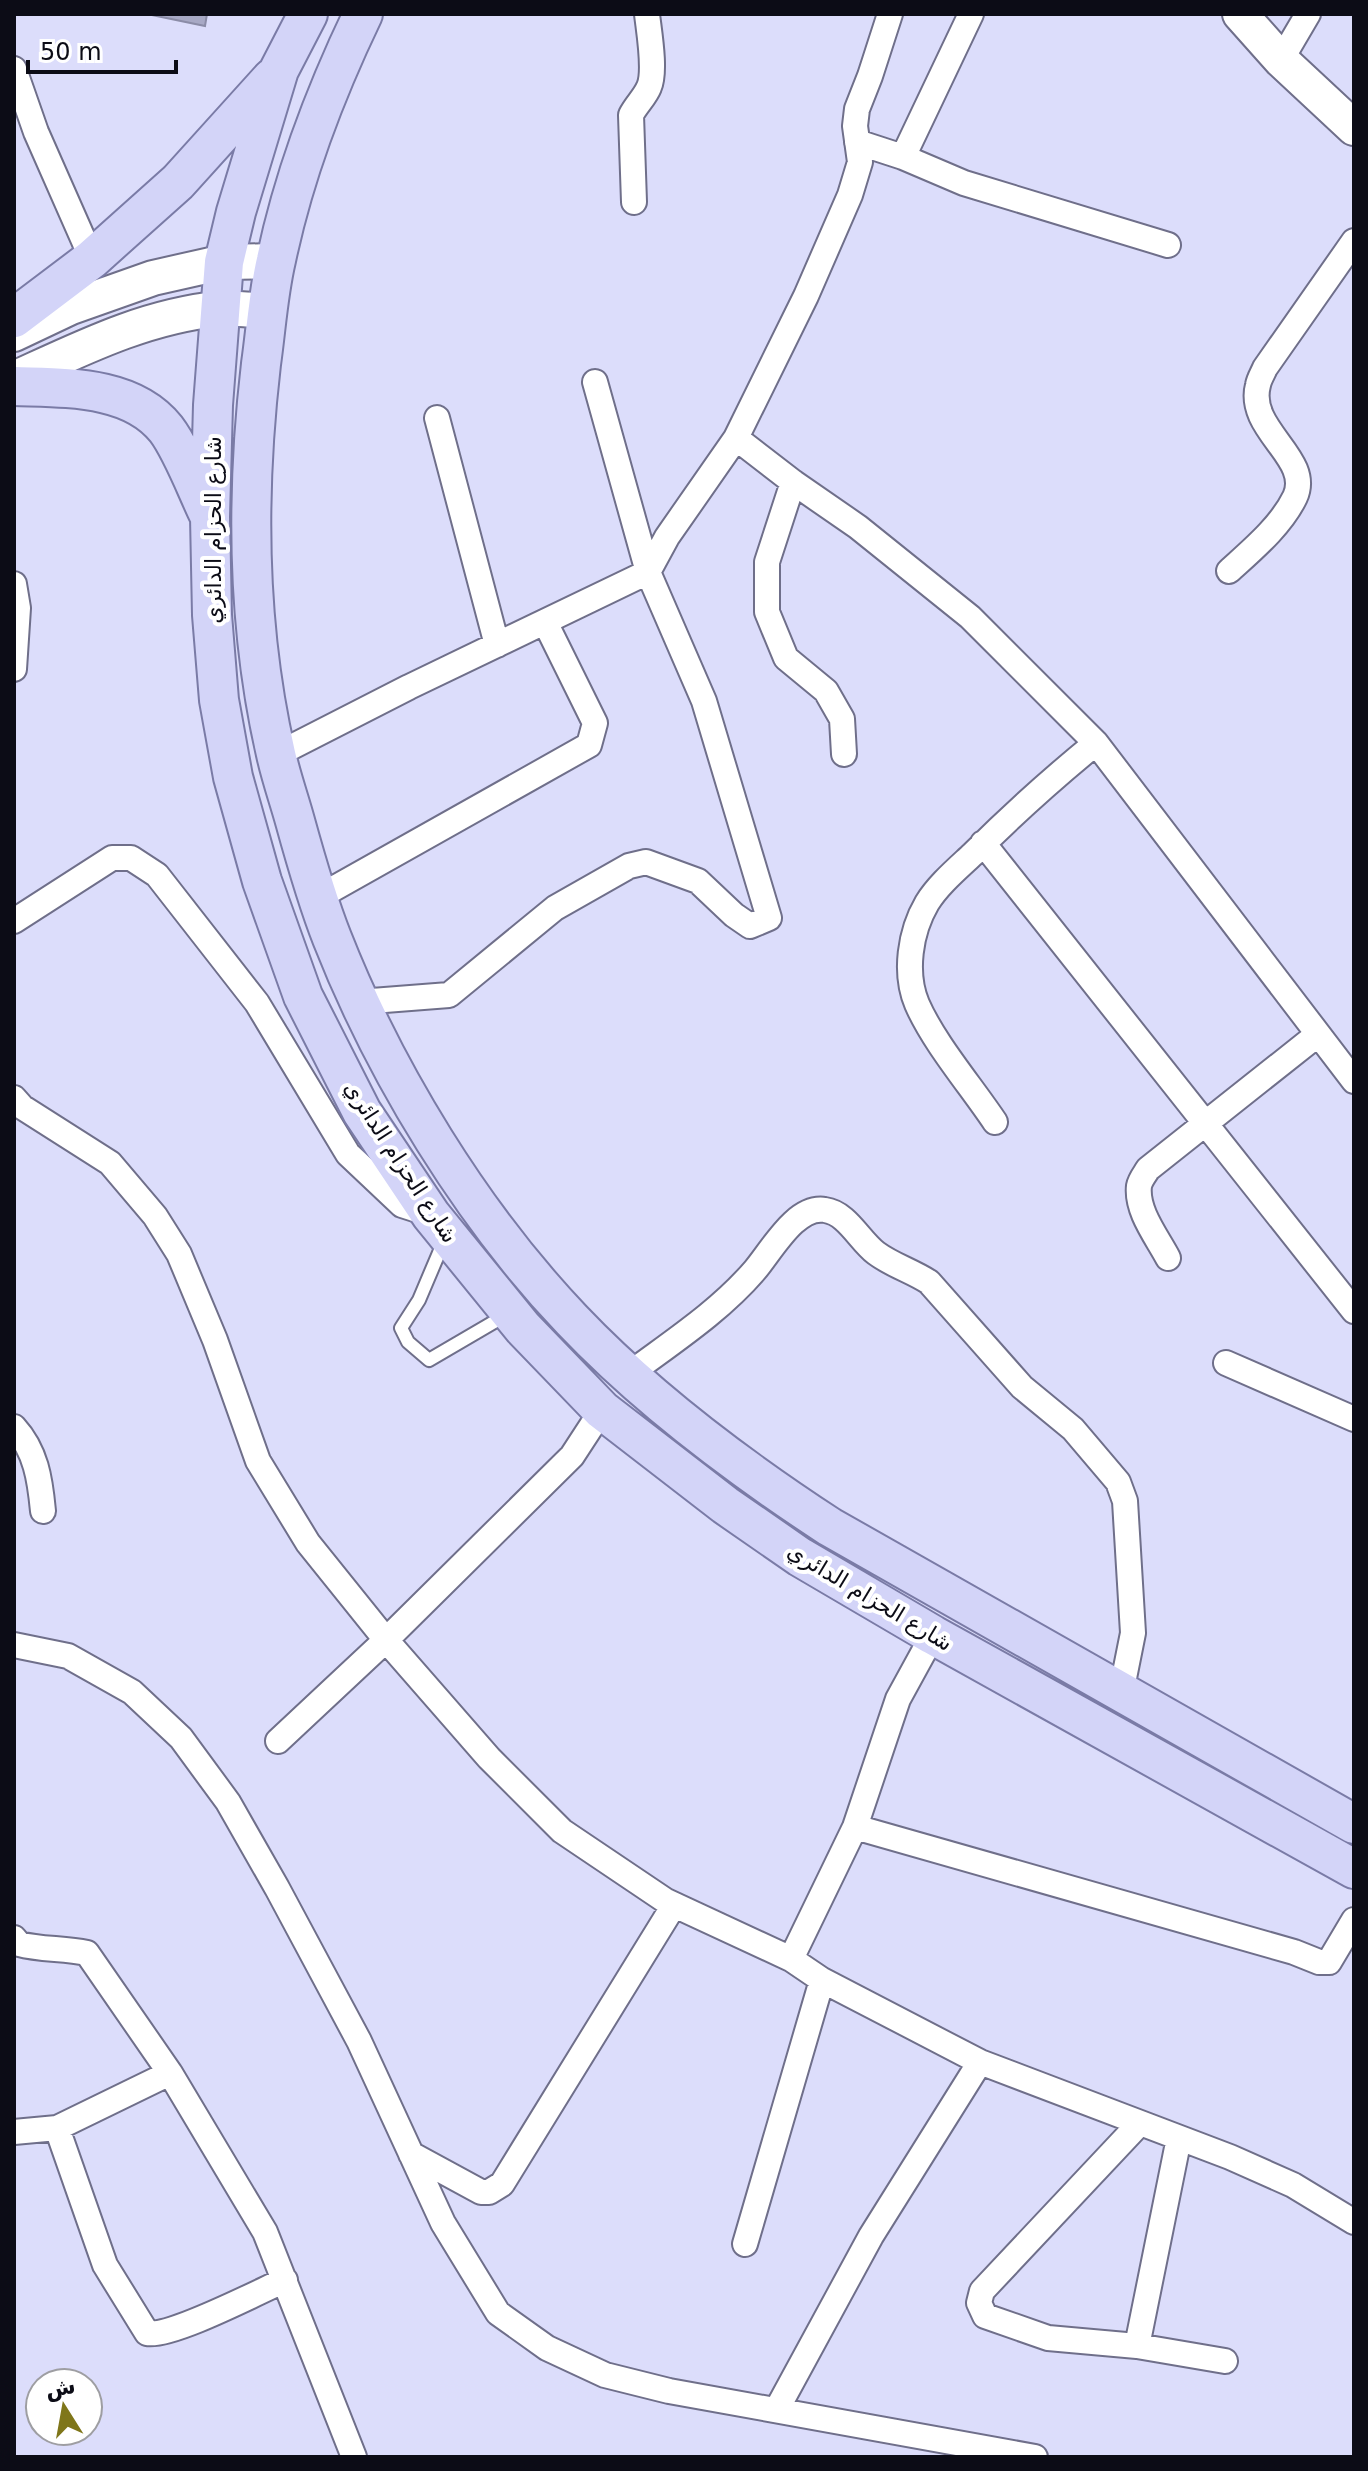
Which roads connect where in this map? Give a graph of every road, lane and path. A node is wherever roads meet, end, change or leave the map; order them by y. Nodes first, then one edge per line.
1 (308, 14) edge
2 (363, 14) edge
3 (647, 14) edge
4 (890, 14) edge
5 (971, 14) edge
6 (1240, 14) edge
7 (1308, 14) edge
8 (1281, 60) junction
9 (14, 69) edge
10 (279, 70) junction
11 (1354, 128) edge
12 (857, 142) junction
13 (903, 157) junction
14 (634, 202) dead end
15 (1354, 241) edge
16 (1168, 245) dead end
17 (92, 259) junction
18 (275, 261) junction
19 (224, 262) junction
20 (219, 309) junction
21 (268, 311) junction
22 (14, 318) edge
23 (14, 334) edge
24 (14, 379) edge
25 (595, 382) dead end
26 (14, 386) edge
27 (437, 418) dead end
28 (736, 438) junction
29 (793, 482) junction
30 (210, 517) junction
31 (1229, 571) dead end
32 (648, 572) junction
33 (15, 598) edge
34 (545, 622) junction
35 (497, 645) junction
36 (14, 669) edge
37 (1096, 743) junction
38 (844, 754) dead end
39 (276, 755) junction
40 (983, 843) junction
41 (317, 898) junction
42 (14, 921) edge
43 (359, 1002) junction
44 (1317, 1035) junction
45 (1354, 1081) edge
46 (17, 1107) edge
47 (995, 1122) dead end
48 (1205, 1124) junction
49 (439, 1225) junction
50 (1168, 1258) dead end
51 (1354, 1311) edge
52 (510, 1313) junction
53 (1226, 1363) dead end
54 (628, 1375) junction
55 (602, 1410) junction
56 (1354, 1419) edge
57 (14, 1427) edge
58 (43, 1511) dead end
59 (933, 1635) junction
60 (386, 1640) junction
61 (14, 1645) edge
62 (1121, 1693) junction
63 (278, 1741) dead end
64 (1347, 1816) edge
65 (855, 1827) junction
66 (1354, 1869) edge
67 (674, 1905) junction
68 (1354, 1920) edge
69 (14, 1938) edge
70 (791, 1959) junction
71 (822, 1980) junction
72 (980, 2062) junction
73 (170, 2073) junction
74 (1139, 2124) junction
75 (57, 2128) junction
76 (14, 2132) edge
77 (1179, 2138) junction
78 (411, 2154) junction
79 (1354, 2222) edge
80 (745, 2244) dead end
81 (285, 2280) junction
82 (1137, 2346) junction
83 (1225, 2361) dead end
84 (777, 2409) junction
85 (354, 2457) edge
86 (1035, 2457) edge

1 - 10 main road, شارع الحزام الدائري
2 - 18 main road, شارع الحزام الدائري
3 - 14 street
4 - 12 street
5 - 13 street
6 - 8 main road
7 - 8 street
8 - 11 main road
9 - 17 street
10 - 17 main road
10 - 19 main road, شارع الحزام الدائري
12 - 13 street
12 - 28 street
13 - 16 street
15 - 31 street
17 - 22 main road
18 - 19 main road
18 - 21 main road, شارع الحزام الدائري
19 - 20 main road, شارع الحزام الدائري
19 - 23 main road
20 - 21 main road
20 - 24 main road
20 - 30 main road, شارع الحزام الدائري
21 - 39 main road, شارع الحزام الدائري
25 - 32 street
26 - 30 main road
27 - 35 street
28 - 29 street
28 - 32 street
29 - 37 street
29 - 38 street
30 - 49 main road, شارع الحزام الدائري
32 - 34 street
32 - 43 street
33 - 36 street
34 - 35 street
34 - 41 street
35 - 39 street
37 - 40 street
37 - 44 street
39 - 41 main road, شارع الحزام الدائري
40 - 47 street
40 - 48 street
41 - 43 main road, شارع الحزام الدائري
42 - 49 street
43 - 54 main road, شارع الحزام الدائري
44 - 45 street
44 - 48 street
46 - 60 street
48 - 50 street
48 - 51 street
49 - 52 main road, شارع الحزام الدائري
49 - 52 lane
52 - 55 main road, شارع الحزام الدائري
53 - 56 street
54 - 62 main road, شارع الحزام الدائري
54 - 62 street
55 - 59 main road, شارع الحزام الدائري
55 - 60 street
57 - 58 street
59 - 65 street
59 - 66 main road, شارع الحزام الدائري
60 - 63 street
60 - 67 street
61 - 78 street
62 - 64 main road, شارع الحزام الدائري
65 - 68 street
65 - 70 street
67 - 70 street
67 - 78 street
69 - 73 street
70 - 71 street
71 - 72 street
71 - 80 street
72 - 74 street
72 - 84 street
73 - 75 street
73 - 81 street
74 - 77 street
74 - 82 street
75 - 76 street
75 - 81 street
77 - 79 street
77 - 82 street
78 - 84 street
81 - 85 street
82 - 83 street
84 - 86 street

